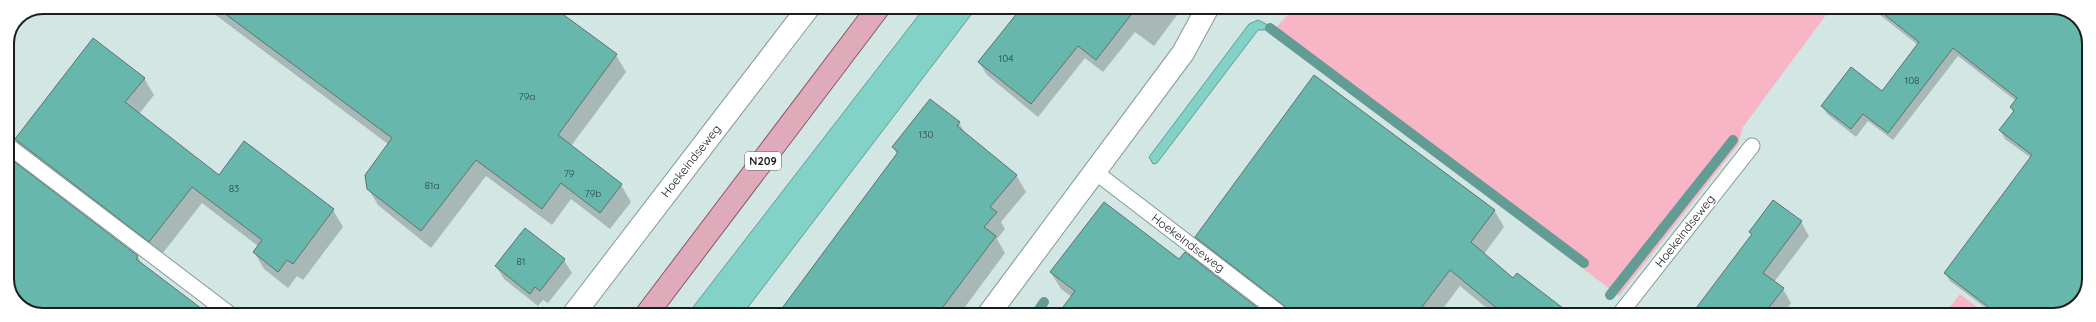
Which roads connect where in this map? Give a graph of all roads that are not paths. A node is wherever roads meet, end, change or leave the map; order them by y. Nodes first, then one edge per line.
1 (804, 14) edge
2 (874, 14) edge
3 (1204, 14) edge
4 (1752, 146) dead end
5 (14, 150) edge
6 (1094, 172) junction
7 (222, 308) edge
8 (578, 308) edge
9 (651, 308) edge
10 (993, 308) edge
11 (1273, 308) edge
12 (1625, 308) edge

1 - 8 street, Hoekeindseweg
2 - 9 main road, N209
3 - 6 street
4 - 12 lane, Hoekeindseweg
5 - 7 lane
6 - 10 street
6 - 11 lane, Hoekeindseweg

